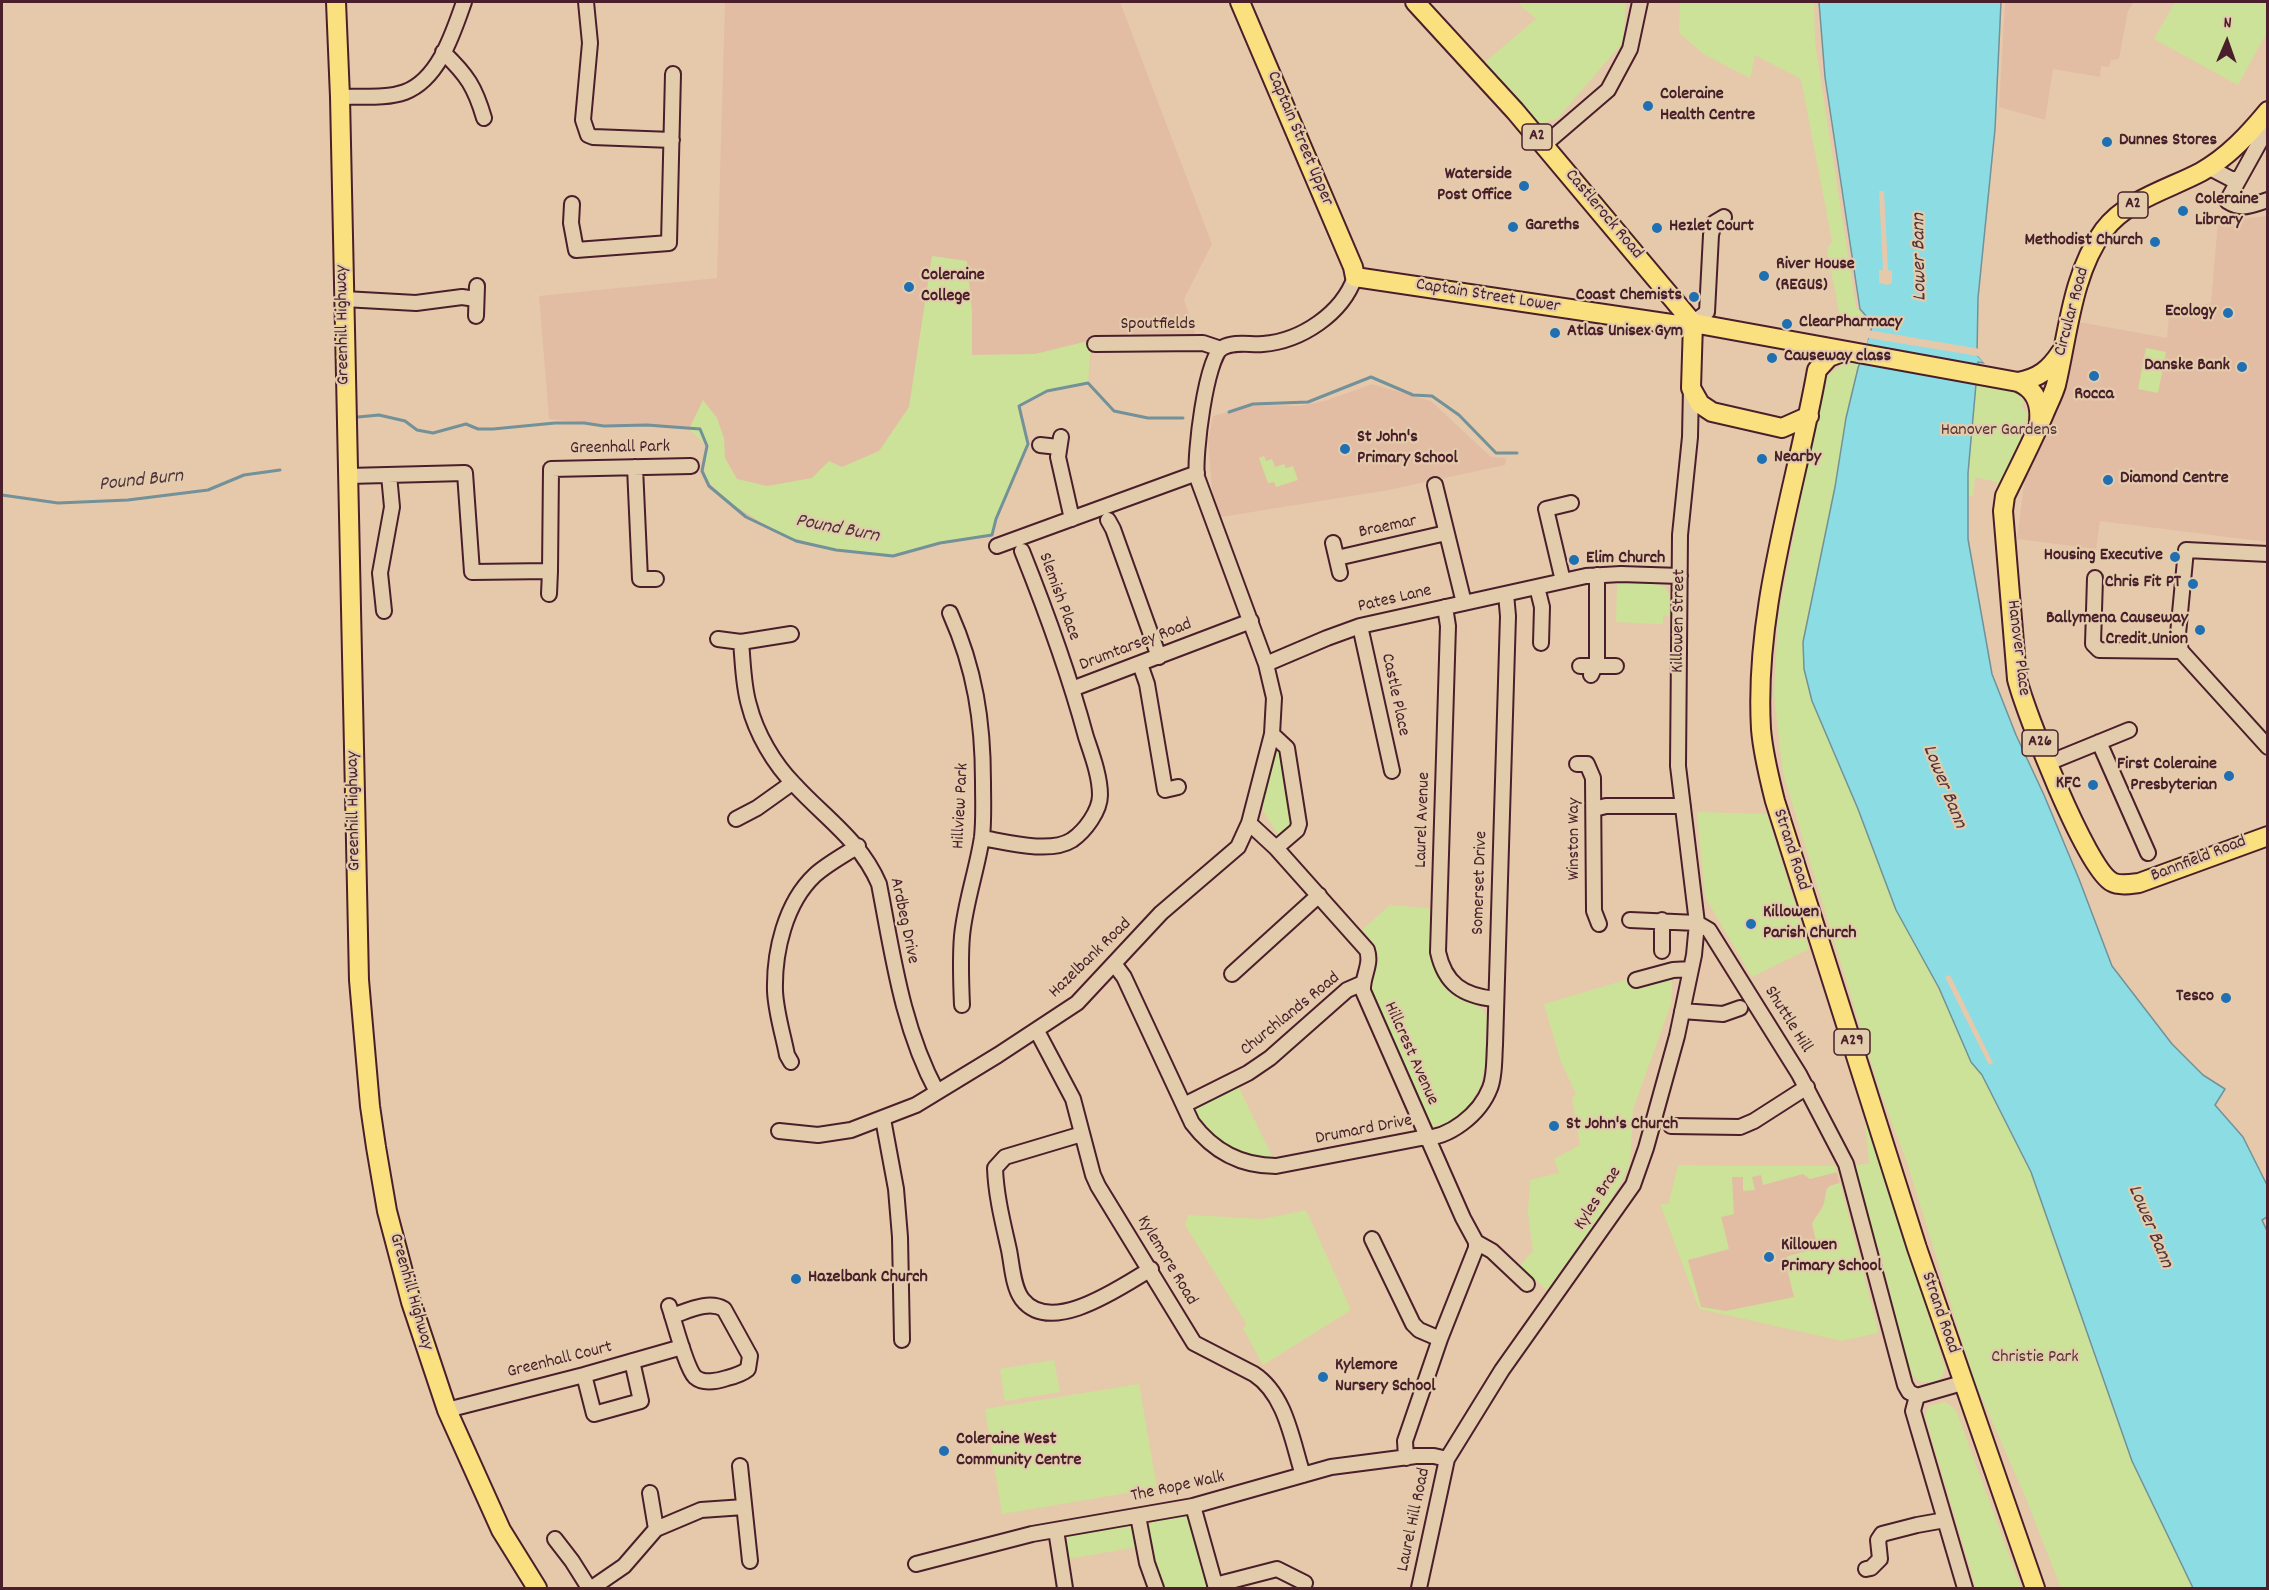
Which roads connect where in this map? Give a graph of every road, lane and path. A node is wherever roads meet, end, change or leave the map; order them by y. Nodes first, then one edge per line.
1 (336, 2) edge
2 (464, 2) edge
3 (586, 2) edge
4 (1240, 2) edge
5 (1415, 2) edge
6 (1640, 2) edge
7 (443, 52) junction
8 (673, 74) dead end
9 (340, 97) junction
10 (2268, 111) edge
11 (478, 112) dead end
12 (2268, 127) edge
13 (672, 140) junction
14 (2265, 142) edge
15 (1544, 145) junction
16 (2208, 167) junction
17 (2239, 179) junction
18 (2268, 200) edge
19 (572, 204) dead end
20 (1724, 217) dead end
21 (1355, 277) junction
22 (344, 299) junction
23 (476, 316) dead end
24 (1693, 323) junction
25 (1806, 342) junction
26 (1095, 344) dead end
27 (1221, 349) junction
28 (1831, 356) junction
29 (2018, 381) junction
30 (2048, 381) junction
31 (1691, 388) junction
32 (1712, 412) junction
33 (1809, 416) junction
34 (2039, 425) junction
35 (1782, 428) junction
36 (1690, 437) junction
37 (1040, 445) dead end
38 (1798, 462) junction
39 (691, 466) dead end
40 (635, 467) junction
41 (1197, 473) junction
42 (390, 475) junction
43 (348, 476) junction
44 (1435, 485) dead end
45 (1571, 503) dead end
46 (1072, 519) junction
47 (1108, 520) dead end
48 (1446, 533) junction
49 (1333, 543) dead end
50 (997, 546) dead end
51 (1022, 551) dead end
52 (2268, 554) edge
53 (1337, 558) junction
54 (550, 571) junction
55 (1340, 573) dead end
56 (1597, 575) junction
57 (1680, 576) junction
58 (2095, 578) dead end
59 (656, 579) dead end
60 (1563, 581) junction
61 (1538, 587) junction
62 (549, 594) dead end
63 (1506, 594) junction
64 (1464, 603) junction
65 (1445, 607) junction
66 (384, 611) dead end
67 (950, 613) dead end
68 (1251, 621) junction
69 (1360, 626) junction
70 (791, 634) dead end
71 (718, 639) dead end
72 (741, 642) junction
73 (1541, 643) dead end
74 (2181, 651) junction
75 (1159, 657) junction
76 (1140, 664) junction
77 (1266, 664) junction
78 (1580, 666) dead end
79 (1616, 666) dead end
80 (1593, 671) junction
81 (1072, 689) junction
82 (2129, 730) dead end
83 (1272, 734) junction
84 (2099, 742) junction
85 (2268, 747) edge
86 (1577, 764) dead end
87 (2048, 764) junction
88 (1392, 771) dead end
89 (792, 783) junction
90 (1178, 787) dead end
91 (1683, 806) junction
92 (1594, 808) junction
93 (736, 819) dead end
94 (1249, 822) junction
95 (2268, 836) edge
96 (982, 838) junction
97 (858, 846) junction
98 (1276, 848) junction
99 (2148, 853) dead end
100 (2130, 884) joint
101 (1319, 895) junction
102 (1630, 920) dead end
103 (1662, 920) junction
104 (1697, 923) junction
105 (1599, 924) dead end
106 (1721, 947) junction
107 (1662, 951) dead end
108 (1694, 955) junction
109 (1115, 964) junction
110 (1691, 969) junction
111 (1232, 974) dead end
112 (1636, 980) dead end
113 (1363, 983) junction
114 (1495, 999) junction
115 (962, 1005) dead end
116 (1740, 1008) dead end
117 (1682, 1011) junction
118 (1037, 1031) junction
119 (790, 1062) dead end
120 (1807, 1087) junction
121 (937, 1092) junction
122 (1184, 1105) junction
123 (883, 1119) junction
124 (1671, 1126) dead end
125 (780, 1131) dead end
126 (1082, 1134) junction
127 (1428, 1138) junction
128 (1372, 1239) dead end
129 (1476, 1242) junction
130 (1150, 1269) junction
131 (1527, 1284) dead end
132 (1440, 1339) junction
133 (902, 1340) dead end
134 (682, 1347) junction
135 (632, 1361) junction
136 (584, 1375) junction
137 (1962, 1383) junction
138 (1917, 1396) junction
139 (447, 1410) junction
140 (1406, 1458) junction
141 (1447, 1459) junction
142 (740, 1467) dead end
143 (1303, 1475) junction
144 (650, 1493) dead end
145 (1193, 1506) junction
146 (744, 1507) junction
147 (1138, 1516) junction
148 (1945, 1520) junction
149 (656, 1529) junction
150 (1056, 1530) junction
151 (555, 1539) dead end
152 (750, 1561) dead end
153 (916, 1564) dead end
154 (1866, 1569) dead end
155 (1305, 1583) dead end
156 (1216, 1587) edge
157 (537, 1588) edge
158 (591, 1588) edge
159 (1065, 1588) edge
160 (1156, 1588) edge
161 (1419, 1588) edge
162 (1965, 1588) edge
163 (2035, 1588) edge

1 - 9 main road, Greenhill Highway
2 - 7 street
3 - 13 street
4 - 21 main road, Captain Street Upper
5 - 15 main road, Castlerock Road / A2
6 - 15 street
7 - 9 street
7 - 11 street
8 - 13 street
9 - 22 main road, Greenhill Highway
10 - 16 main road, Circular Road / A2
12 - 14 street
13 - 19 street
14 - 17 street
15 - 24 main road, Castlerock Road / A2
16 - 17 street
16 - 30 main road, Circular Road / A2
17 - 18 street
20 - 24 street
21 - 24 main road, Captain Street Lower
21 - 27 street
22 - 23 street
22 - 43 main road, Greenhill Highway
24 - 25 main road, Captain Street Lower
24 - 31 main road, Killowen Street
25 - 28 main road, Captain Street Lower
25 - 28 main road
26 - 27 street, Spoutfields
27 - 41 street, Hazelbank Road
28 - 29 main road, Captain Street Lower
28 - 33 main road, Strand Road / A29
29 - 30 main road
29 - 34 main road
30 - 34 main road, Hanover Place / A26
31 - 32 main road
31 - 36 street, Killowen Street
32 - 35 main road
32 - 36 street
33 - 35 main road
33 - 38 main road, Strand Road / A29
34 - 87 main road, Hanover Place / A26
35 - 38 main road
36 - 57 street, Killowen Street
37 - 46 street
38 - 137 main road, Strand Road / A29
39 - 40 street, Greenhall Park
40 - 54 street, Greenhall Park
40 - 59 street
41 - 46 street
41 - 68 street, Hazelbank Road
42 - 43 street
42 - 54 street
42 - 66 street
43 - 139 main road, Greenhill Highway
44 - 48 street, Braemar
45 - 60 street
46 - 50 street
47 - 75 street
48 - 53 street, Braemar
48 - 64 street, Braemar
49 - 53 street, Braemar
51 - 81 street, Slemish Place
52 - 74 street
53 - 55 street, Braemar
54 - 62 street
56 - 57 street, Pates Lane
56 - 60 street, Pates Lane
56 - 80 street
57 - 91 street, Killowen Street
58 - 74 street
60 - 61 street, Pates Lane
61 - 63 street, Pates Lane
61 - 73 street
63 - 64 street, Pates Lane
63 - 114 street, Somerset Drive
64 - 65 street, Pates Lane
65 - 69 street, Pates Lane
65 - 114 street, Laurel Avenue
67 - 96 street, Hillview Park
68 - 75 street, Drumtarsey Road
68 - 77 street, Hazelbank Road
69 - 77 street, Pates Lane
69 - 88 street, Castle Place
70 - 72 street
71 - 72 street
72 - 89 street, Ardbeg Drive
74 - 85 street
75 - 76 street, Drumtarsey Road
76 - 81 street, Drumtarsey Road
76 - 90 street
77 - 83 street, Hazelbank Road
78 - 80 street
79 - 80 street
81 - 96 street, Drumtarsey Road
82 - 84 street
83 - 94 street, Hazelbank Road
83 - 98 street
84 - 87 street
84 - 99 street
86 - 92 street, Winston Way
87 - 100 main road, Hanover Place / A26
89 - 93 street
89 - 97 street, Ardbeg Drive
91 - 92 street
91 - 104 street, Killowen Street
92 - 105 street, Winston Way
94 - 98 street, Churchlands Road
94 - 109 street, Hazelbank Road
95 - 100 main road, Bannfield Road / A26
96 - 115 street, Hillview Park
97 - 119 street
97 - 121 street, Ardbeg Drive
98 - 101 street, Churchlands Road
101 - 111 street
101 - 113 street, Churchlands Road
102 - 103 street
103 - 104 street
103 - 107 street
104 - 106 street, Shuttle Hill
104 - 108 street, Kyles Brae
106 - 108 street
106 - 120 street, Shuttle Hill
108 - 110 street, Kyles Brae
109 - 118 street, Hazelbank Road
109 - 122 street, Drumard Drive
110 - 112 street
110 - 117 street, Kyles Brae
113 - 122 street, Churchlands Road
113 - 127 street, Hillcrest Avenue
114 - 127 street, Somerset Drive
116 - 117 street
117 - 141 street, Kyles Brae
118 - 121 street, Hazelbank Road
118 - 126 street, Kylemore Road
120 - 124 street
120 - 138 street, Shuttle Hill
121 - 123 street, Hazelbank Road
122 - 127 street, Drumard Drive
123 - 125 street, Hazelbank Road
123 - 133 street
126 - 130 street, Kylemore Road
126 - 130 street
127 - 129 street, Drumard Drive
128 - 132 street
129 - 131 street
129 - 132 street
130 - 143 street, Kylemore Road
132 - 140 street
134 - 134 street
134 - 135 street, Greenhall Court
135 - 136 street, Greenhall Court
135 - 136 street
136 - 139 street, Greenhall Court
137 - 138 street
137 - 163 main road, Strand Road / A29
138 - 148 street
139 - 157 main road, Greenhill Highway
140 - 141 street, The Rope Walk
140 - 143 street, The Rope Walk
141 - 161 street, Laurel Hill Road
142 - 146 street
143 - 145 street, The Rope Walk
144 - 149 street
145 - 147 street, The Rope Walk
145 - 156 street
146 - 149 street
146 - 152 street
147 - 150 street, The Rope Walk
147 - 160 street
148 - 154 street
148 - 162 street
149 - 158 street
150 - 153 street, The Rope Walk
150 - 159 street
151 - 158 street
155 - 156 street

